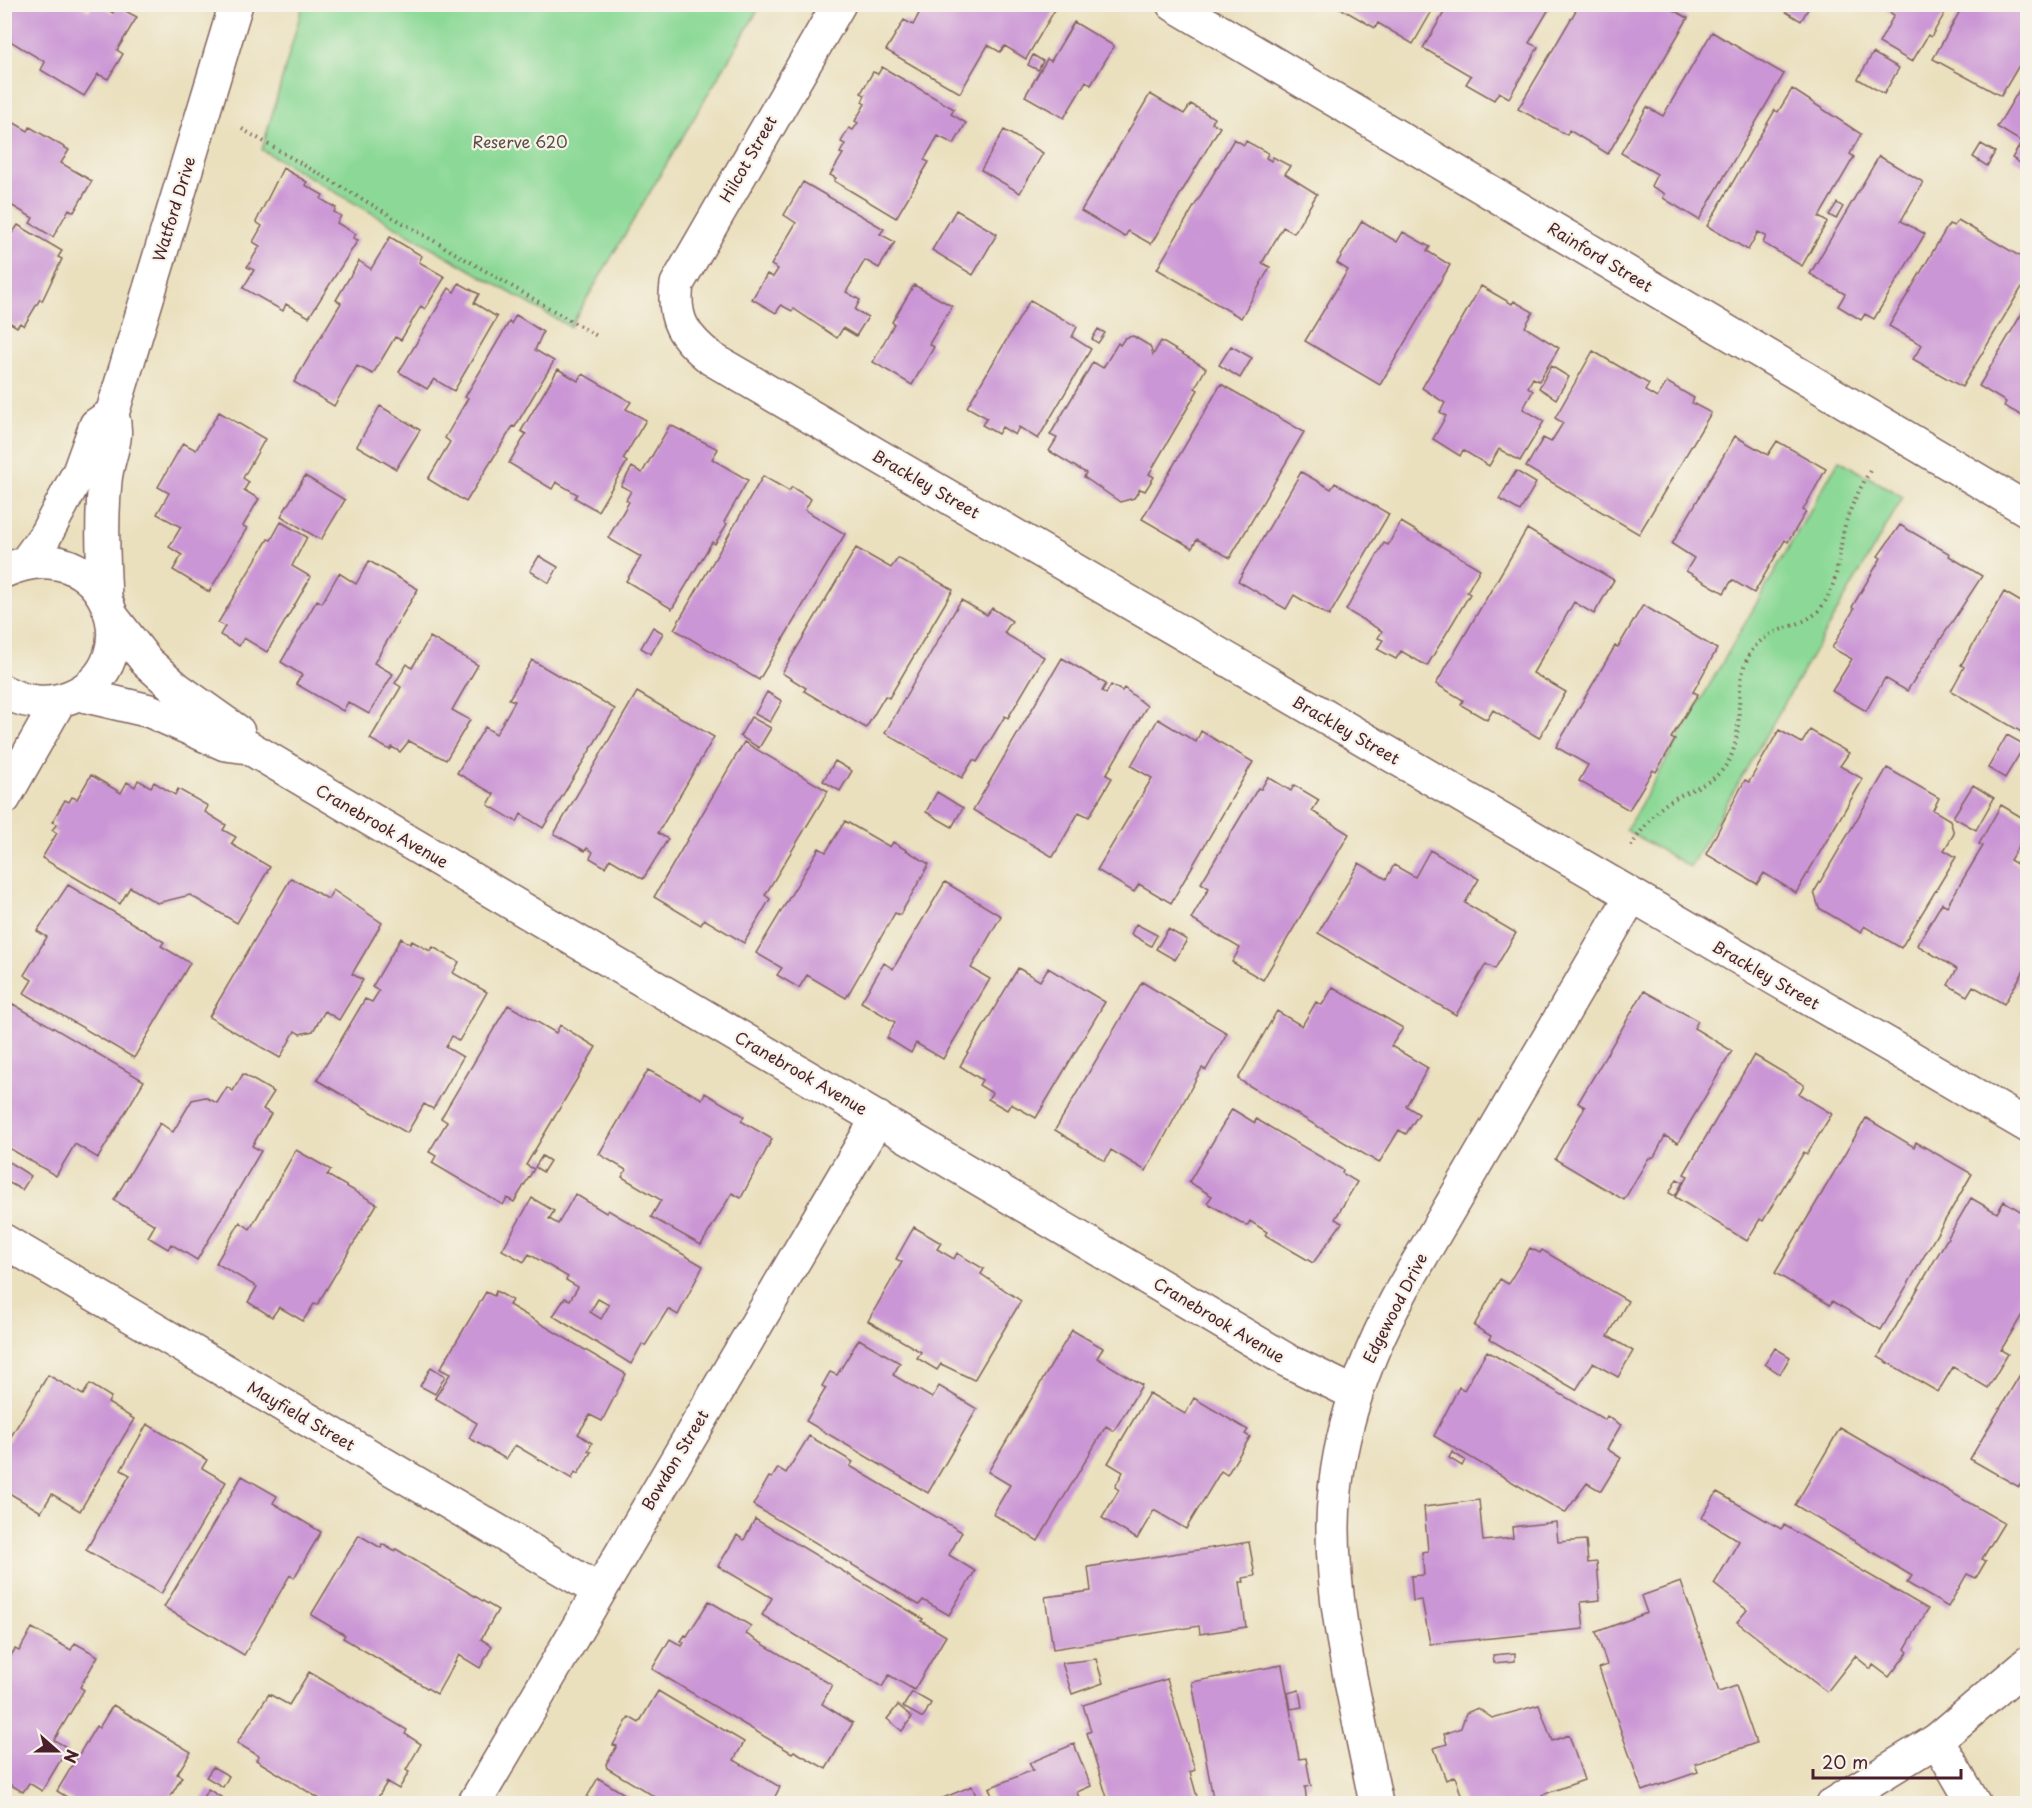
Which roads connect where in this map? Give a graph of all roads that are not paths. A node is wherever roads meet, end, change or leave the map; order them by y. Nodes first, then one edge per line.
1 (236, 4) edge
2 (839, 4) edge
3 (1173, 4) edge
4 (678, 318) joint
5 (112, 414) junction
6 (2028, 510) edge
7 (10, 569) edge
8 (109, 607) junction
9 (4, 692) edge
10 (69, 698) junction
11 (248, 747) junction
12 (4, 798) edge
13 (1619, 890) junction
14 (878, 1118) junction
15 (2028, 1126) edge
16 (4, 1241) edge
17 (1356, 1394) junction
18 (598, 1590) junction
19 (2028, 1663) edge
20 (1936, 1740) junction
21 (474, 1803) edge
22 (1376, 1803) edge
23 (1833, 1803) edge
24 (1974, 1803) edge

1 - 5 street, Watford Drive
2 - 4 street, Hilcot Street
3 - 6 street, Rainford Street
4 - 13 street, Brackley Street
5 - 7 street, Watford Drive
5 - 8 street, Watford Drive
7 - 8 street, Cranebrook Avenue
8 - 10 street, Watford Drive
8 - 11 street, Cranebrook Avenue
9 - 10 street, Cranebrook Avenue
10 - 11 street, Cranebrook Avenue
10 - 12 street
11 - 14 street, Cranebrook Avenue
13 - 15 street, Brackley Street
13 - 17 street, Edgewood Drive
14 - 17 street, Cranebrook Avenue
14 - 18 street, Bowdon Street
16 - 18 street, Mayfield Street
17 - 22 street, Edgewood Drive
18 - 21 street, Bowdon Street
19 - 20 street
20 - 23 street
20 - 24 street

